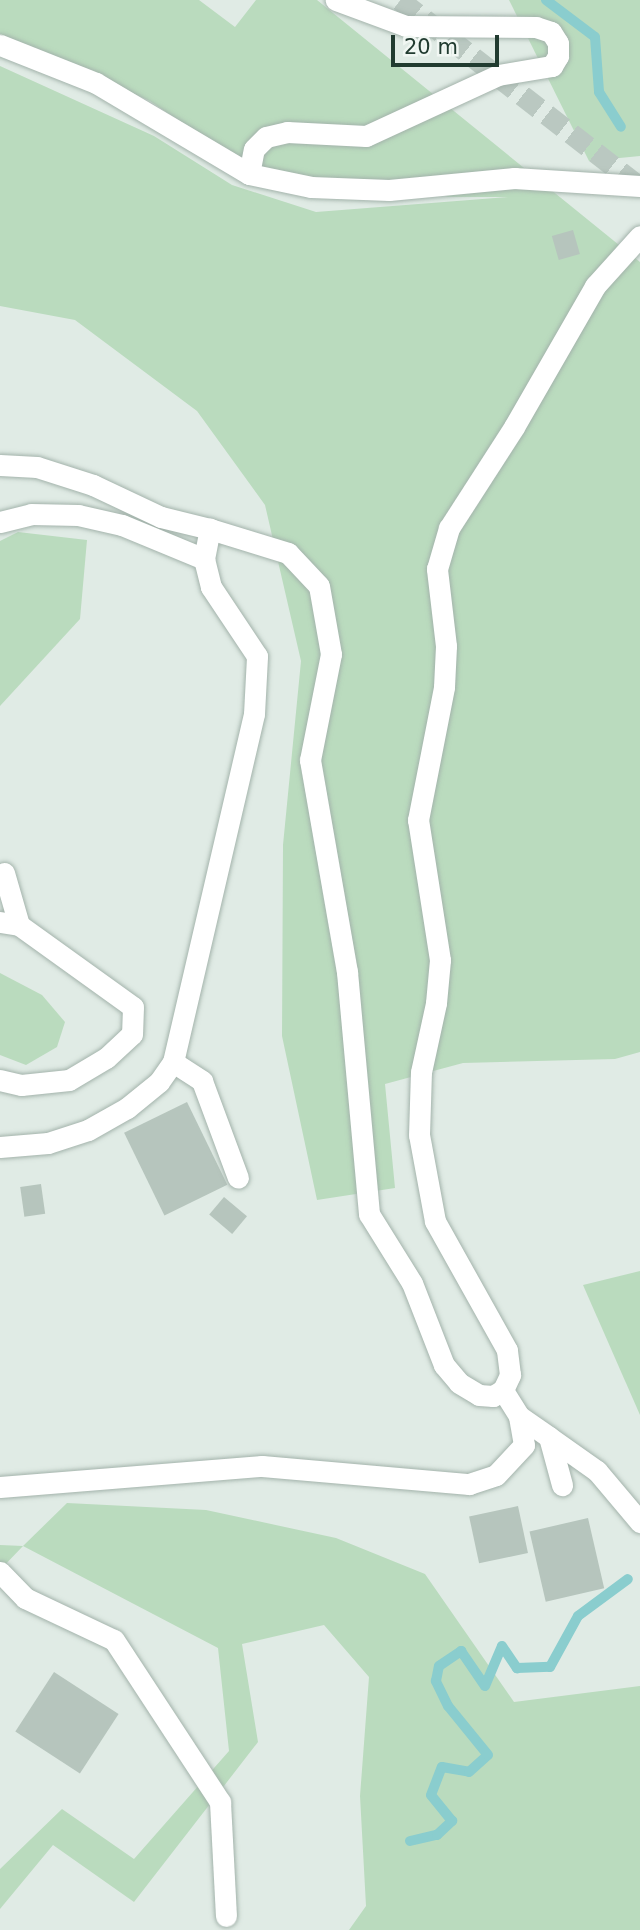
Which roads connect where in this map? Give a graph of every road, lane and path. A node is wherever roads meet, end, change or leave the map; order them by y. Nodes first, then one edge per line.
1 (337, 0) edge
2 (0, 45) edge
3 (249, 174) junction
4 (640, 186) edge
5 (640, 236) edge
6 (0, 465) edge
7 (0, 522) edge
8 (210, 529) junction
9 (204, 559) junction
10 (4, 873) dead end
11 (9, 924) edge
12 (173, 1062) junction
13 (0, 1080) edge
14 (0, 1147) edge
15 (238, 1178) dead end
16 (503, 1390) junction
17 (519, 1416) junction
18 (549, 1437) junction
19 (562, 1485) dead end
20 (0, 1488) edge
21 (640, 1522) edge
22 (0, 1572) edge
23 (226, 1916) dead end

1 - 3 street
2 - 3 street
3 - 4 street
5 - 16 street
6 - 8 street
7 - 9 street
8 - 9 street
8 - 16 street
9 - 12 street
10 - 11 street
11 - 13 street
12 - 14 street
12 - 15 street
16 - 17 street
17 - 18 street
17 - 20 street
18 - 19 street
18 - 21 street
22 - 23 street

